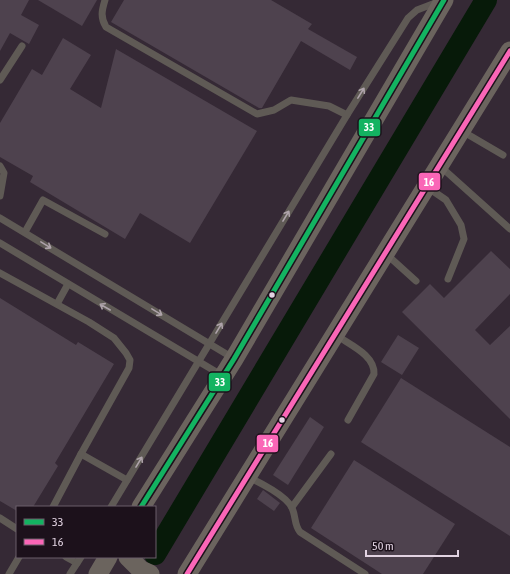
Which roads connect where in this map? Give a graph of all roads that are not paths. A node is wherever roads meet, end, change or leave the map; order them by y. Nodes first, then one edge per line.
1 (106, 0) edge
2 (444, 0) edge
3 (22, 46) dead end
4 (510, 51) edge
5 (0, 80) edge
6 (347, 115) junction
7 (462, 131) junction
8 (503, 154) dead end
9 (0, 166) edge
10 (440, 166) junction
11 (427, 187) junction
12 (0, 196) edge
13 (0, 218) edge
14 (510, 229) edge
15 (25, 232) junction
16 (105, 234) dead end
17 (0, 243) edge
18 (385, 253) junction
19 (0, 273) edge
20 (448, 278) dead end
21 (416, 281) dead end
22 (68, 284) junction
23 (57, 304) junction
24 (334, 334) junction
25 (209, 343) junction
26 (234, 359) junction
27 (198, 361) junction
28 (224, 376) junction
29 (348, 420) dead end
30 (81, 454) junction
31 (331, 454) dead end
32 (246, 476) junction
33 (127, 480) junction
34 (54, 506) edge
35 (112, 506) edge
36 (141, 506) edge
37 (292, 507) junction
38 (0, 518) edge
39 (16, 528) edge
40 (18, 558) edge
41 (107, 558) edge
42 (129, 558) edge
43 (79, 560) edge
44 (190, 569) edge
45 (9, 574) edge
46 (70, 574) edge
47 (98, 574) edge
48 (150, 574) edge
49 (172, 574) edge
50 (365, 574) edge

1 - 6 lane
6 -> 2 lane
2 - 26 main road
3 - 5 lane
4 - 7 main road
25 -> 6 lane
7 - 8 lane
7 - 10 main road
9 - 12 lane
10 - 11 main road
10 - 14 lane
11 - 18 main road
11 - 20 lane
13 - 15 lane
15 - 16 lane
15 -> 25 lane
17 - 22 lane
18 - 21 lane
18 - 24 main road
19 - 23 lane
22 - 23 lane
27 -> 22 lane
23 - 30 lane
24 - 29 lane
24 - 32 main road
25 - 26 lane
25 - 27 lane
26 - 28 main road
27 - 28 lane
33 -> 27 lane
28 - 36 main road
30 - 33 lane
30 - 34 lane
31 - 37 lane
32 - 37 lane
32 - 44 main road
33 - 35 lane
37 - 50 lane
38 - 39 lane
40 - 45 lane
41 - 47 main road
42 - 48 main road
43 - 46 lane
44 - 49 main road

